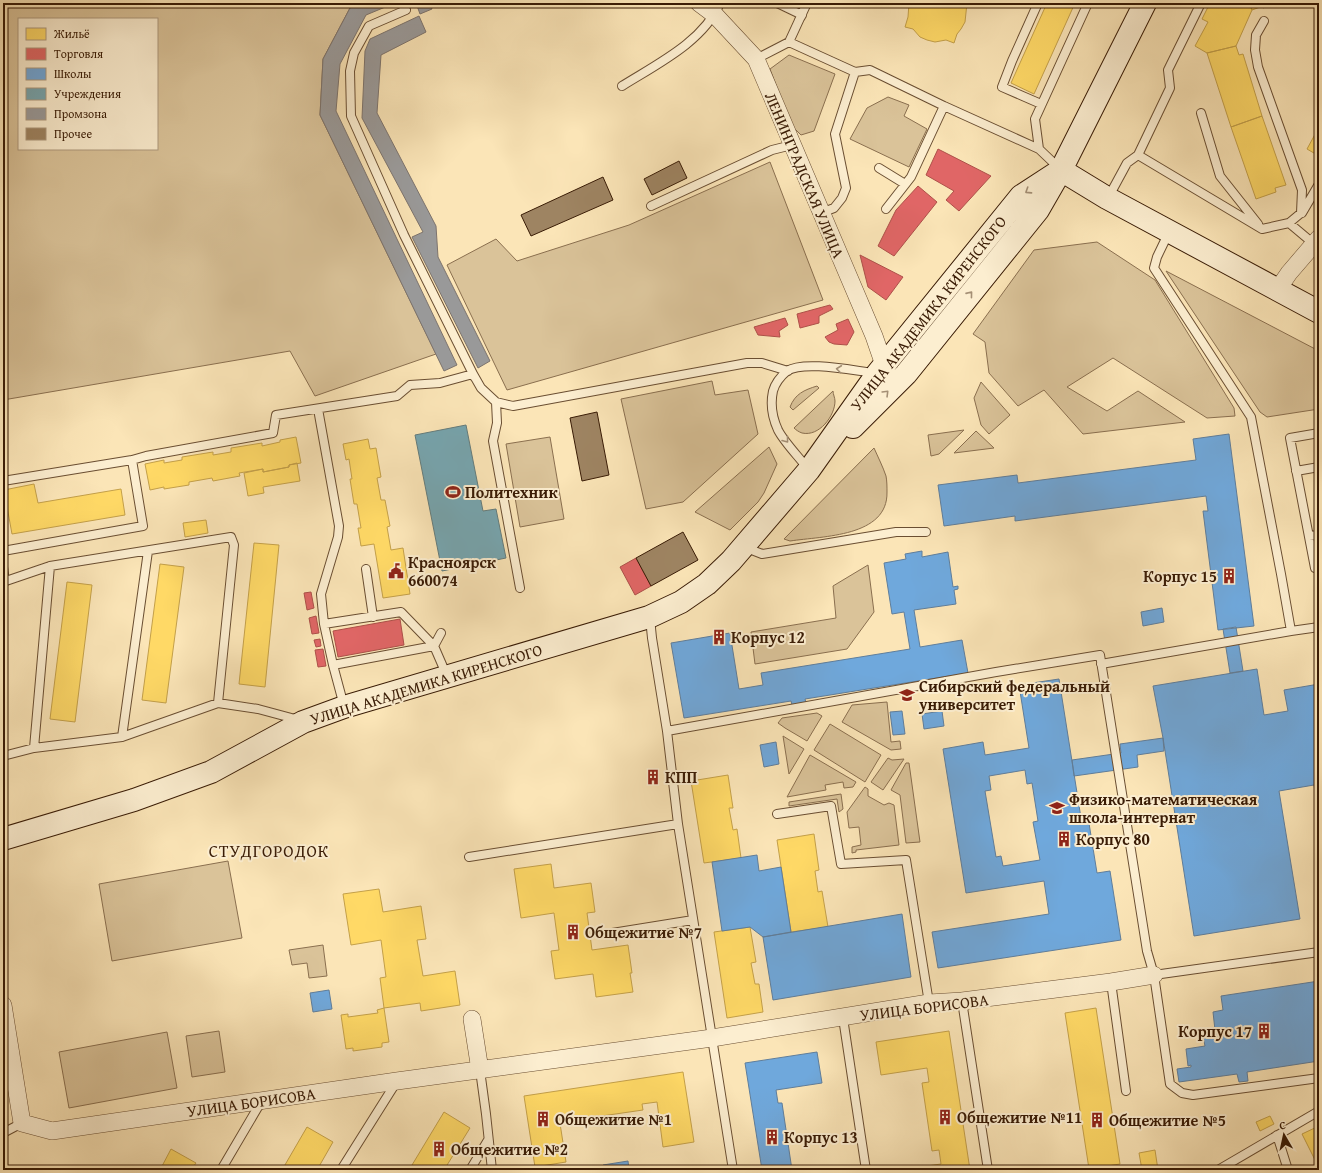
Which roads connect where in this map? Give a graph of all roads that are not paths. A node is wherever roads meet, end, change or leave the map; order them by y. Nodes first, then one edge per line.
1 (700, 3) edge
2 (777, 3) edge
3 (807, 3) edge
4 (1038, 3) edge
5 (1088, 3) edge
6 (1201, 3) edge
7 (1141, 4) edge
8 (718, 9) edge
9 (406, 10) dead end
10 (802, 15) junction
11 (1264, 21) dead end
12 (788, 42) junction
13 (756, 59) junction
14 (855, 72) junction
15 (622, 86) dead end
16 (1041, 104) junction
17 (944, 106) junction
18 (1201, 113) dead end
19 (792, 145) junction
20 (1039, 149) junction
21 (1138, 155) junction
22 (879, 168) dead end
23 (1061, 170) junction
24 (905, 184) junction
25 (1319, 184) edge
26 (1107, 198) junction
27 (651, 206) dead end
28 (886, 208) dead end
29 (820, 212) junction
30 (1301, 213) junction
31 (1289, 223) junction
32 (1262, 229) junction
33 (1169, 231) junction
34 (1316, 241) edge
35 (1278, 289) junction
36 (1319, 312) edge
37 (881, 370) junction
38 (788, 371) junction
39 (473, 374) junction
40 (496, 402) junction
41 (318, 409) junction
42 (1319, 433) edge
43 (132, 460) junction
44 (1319, 467) edge
45 (809, 470) junction
46 (1296, 470) junction
47 (3, 481) edge
48 (926, 532) dead end
49 (1319, 535) edge
50 (1309, 536) junction
51 (744, 547) junction
52 (3, 550) edge
53 (148, 551) junction
54 (50, 566) junction
55 (3, 567) edge
56 (1319, 568) edge
57 (366, 569) dead end
58 (4, 582) edge
59 (520, 588) dead end
60 (373, 617) junction
61 (650, 617) junction
62 (324, 624) junction
63 (1319, 627) edge
64 (1291, 631) junction
65 (441, 632) dead end
66 (434, 646) junction
67 (1101, 664) junction
68 (333, 666) junction
69 (448, 677) junction
70 (218, 702) junction
71 (344, 707) junction
72 (303, 722) junction
73 (667, 731) junction
74 (122, 737) junction
75 (34, 748) junction
76 (3, 756) edge
77 (777, 814) dead end
78 (678, 824) junction
79 (3, 839) edge
80 (469, 857) dead end
81 (693, 920) junction
82 (606, 934) dead end
83 (1319, 952) edge
84 (1154, 975) junction
85 (1111, 982) junction
86 (962, 1001) junction
87 (929, 1003) junction
88 (3, 1005) edge
89 (843, 1018) junction
90 (472, 1019) dead end
91 (712, 1038) junction
92 (480, 1070) junction
93 (1319, 1078) edge
94 (397, 1081) junction
95 (1126, 1091) dead end
96 (261, 1101) junction
97 (1319, 1111) edge
98 (22, 1123) junction
99 (3, 1133) edge
100 (1277, 1135) junction
101 (488, 1140) junction
102 (221, 1170) edge
103 (340, 1170) edge
104 (470, 1170) edge
105 (492, 1170) edge
106 (733, 1170) edge
107 (866, 1170) edge
108 (988, 1170) edge
109 (1218, 1170) edge
110 (1288, 1170) edge

1 - 8 street, ЛЕНИНГРАДСКАЯ УЛИЦА
2 - 10 lane
3 - 10 lane
4 - 16 lane
5 - 16 lane
6 - 21 lane
7 - 23 main road, УЛИЦА АКАДЕМИКА КИРЕНСКОГО
8 - 13 street, ЛЕНИНГРАДСКАЯ УЛИЦА
8 - 15 lane
9 - 39 lane
10 - 12 lane
11 - 30 lane
12 - 13 lane
12 - 14 lane
13 - 19 street, ЛЕНИНГРАДСКАЯ УЛИЦА
14 - 17 lane
14 - 29 lane
16 - 20 lane
17 - 20 lane
17 - 24 lane
18 - 32 lane
19 - 27 lane
19 - 29 street, ЛЕНИНГРАДСКАЯ УЛИЦА
20 - 23 lane
21 - 26 lane
21 - 32 lane
22 - 24 lane
23 - 26 main road
23 -> 37 main road, УЛИЦА АКАДЕМИКА КИРЕНСКОГО
45 -> 23 main road, УЛИЦА АКАДЕМИКА КИРЕНСКОГО
24 - 28 lane
25 - 30 lane
26 - 33 main road
29 - 37 street, ЛЕНИНГРАДСКАЯ УЛИЦА
30 - 31 lane
31 - 32 lane
31 - 34 lane
33 - 35 main road
33 - 64 lane
34 - 35 street
35 - 36 main road
37 -> 38 lane
37 - 45 main road, УЛИЦА АКАДЕМИКА КИРЕНСКОГО
38 - 40 lane
38 -> 45 lane
39 - 40 lane
39 - 41 lane
40 - 59 lane
41 - 43 lane
41 - 62 lane
42 - 46 lane
43 - 47 lane
43 - 52 lane
44 - 46 lane
45 - 51 main road, УЛИЦА АКАДЕМИКА КИРЕНСКОГО
46 - 50 lane
48 - 51 lane
49 - 50 lane
50 - 56 lane
51 - 61 main road, УЛИЦА АКАДЕМИКА КИРЕНСКОГО
53 - 54 lane
53 - 70 lane
53 - 74 lane
54 - 58 lane
54 - 75 lane
55 - 58 lane
57 - 60 lane
60 - 62 lane
60 - 66 lane
61 - 69 main road, УЛИЦА АКАДЕМИКА КИРЕНСКОГО
61 - 73 lane
62 - 68 lane
63 - 64 lane
64 - 67 lane
65 - 66 lane
66 - 68 lane
66 - 69 lane
67 - 73 lane
67 - 84 lane
68 - 71 lane
69 - 71 main road, УЛИЦА АКАДЕМИКА КИРЕНСКОГО
70 - 72 lane
70 - 74 lane
71 - 72 main road, УЛИЦА АКАДЕМИКА КИРЕНСКОГО
72 - 79 main road, УЛИЦА АКАДЕМИКА КИРЕНСКОГО
73 - 78 lane
74 - 75 lane
75 - 76 lane
77 - 87 lane
78 - 80 lane
78 - 81 lane
81 - 82 lane
81 - 91 lane
83 - 84 lane
84 - 85 street, УЛИЦА БОРИСОВА
84 - 93 lane
85 - 86 street, УЛИЦА БОРИСОВА
85 - 95 lane
86 - 87 street, УЛИЦА БОРИСОВА
86 - 108 lane
87 - 89 street, УЛИЦА БОРИСОВА
88 - 98 street
89 - 91 street, УЛИЦА БОРИСОВА
89 - 107 lane
90 - 92 street
91 - 92 street, УЛИЦА БОРИСОВА
91 - 106 lane
92 - 94 street, УЛИЦА БОРИСОВА
92 - 101 lane
94 - 96 street, УЛИЦА БОРИСОВА
94 - 103 lane
96 - 98 street, УЛИЦА БОРИСОВА
96 - 102 lane
97 - 100 lane
98 - 99 lane
100 - 109 lane
100 - 110 lane
101 - 104 lane
101 - 105 lane

